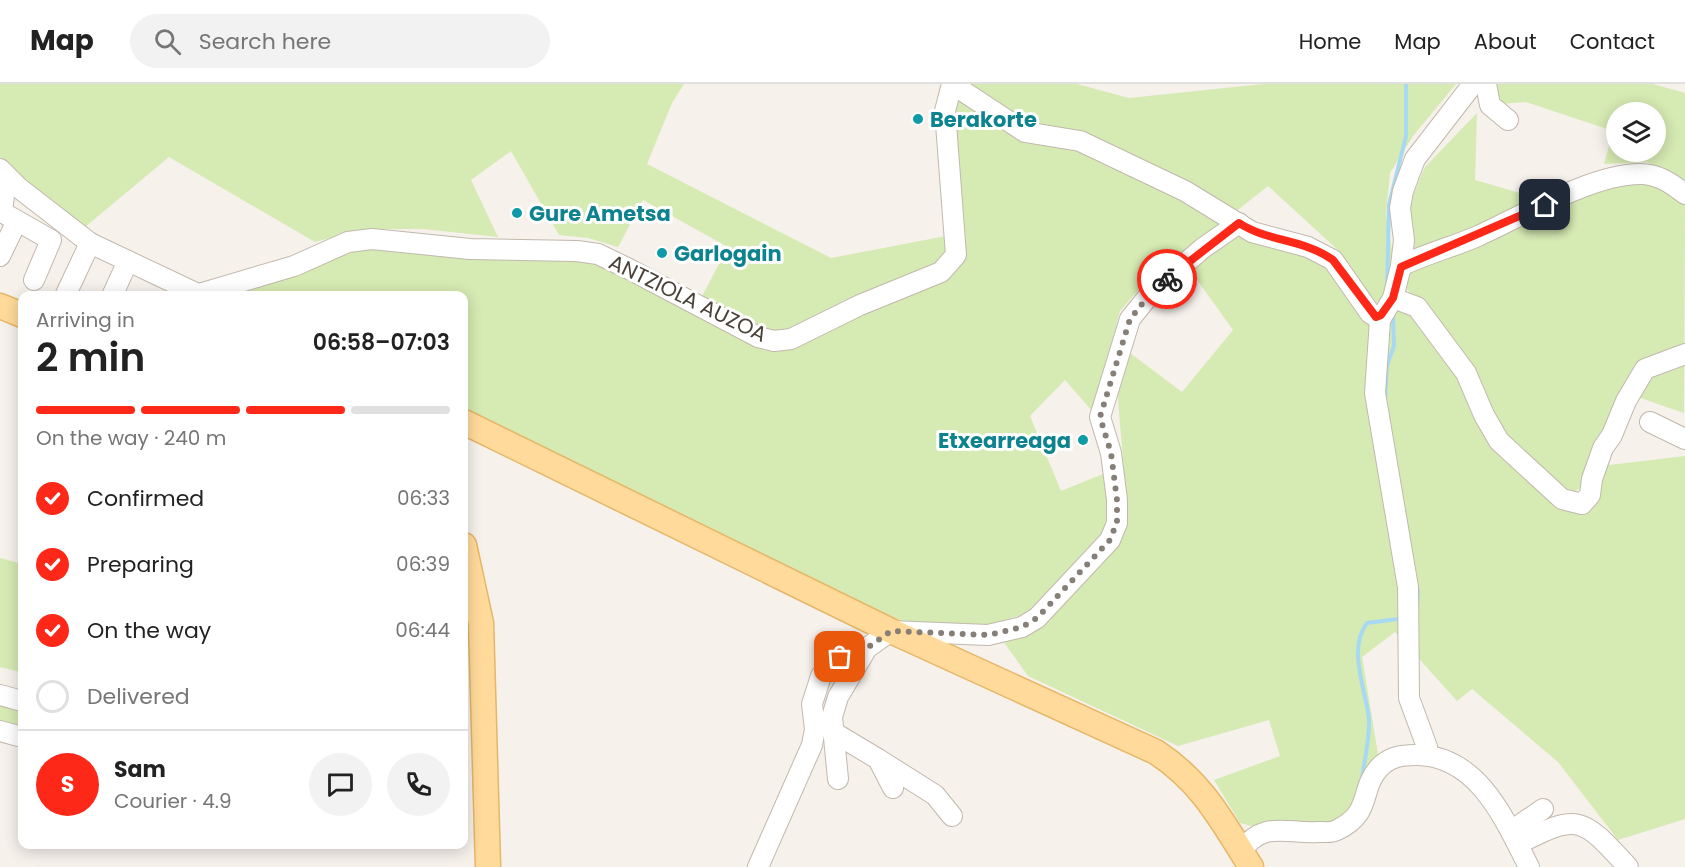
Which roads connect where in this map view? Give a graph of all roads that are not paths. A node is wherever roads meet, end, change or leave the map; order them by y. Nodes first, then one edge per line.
1 (952, 84) edge
2 (1473, 84) edge
3 (1486, 84) edge
4 (1508, 120) dead end
5 (0, 169) edge
6 (0, 189) edge
7 (1685, 194) edge
8 (6, 215) edge
9 (1239, 223) junction
10 (90, 243) junction
11 (0, 256) edge
12 (128, 261) junction
13 (1401, 267) junction
14 (34, 280) dead end
15 (176, 290) edge
16 (67, 291) edge
17 (114, 291) edge
18 (214, 291) edge
19 (1393, 298) junction
20 (1381, 315) junction
21 (1685, 354) edge
22 (1650, 422) dead end
23 (468, 424) edge
24 (1685, 439) edge
25 (468, 563) edge
26 (891, 631) junction
27 (867, 648) junction
28 (0, 695) edge
29 (18, 700) edge
30 (0, 731) edge
31 (833, 732) junction
32 (18, 736) edge
33 (1424, 755) junction
34 (878, 759) junction
35 (838, 779) dead end
36 (893, 788) dead end
37 (1543, 809) dead end
38 (952, 816) dead end
39 (1514, 837) junction
40 (1246, 859) edge
41 (488, 867) edge
42 (758, 867) edge
43 (1529, 867) edge
44 (1628, 867) edge

1 - 9 street
1 - 18 street, ANTZIOLA AUZOA
2 - 13 street
3 - 4 street
5 - 10 street
6 - 8 street
7 - 13 street
8 - 11 street
8 - 14 street
9 - 20 street
9 - 26 street
10 - 12 street
10 - 16 street
12 - 15 street
12 - 17 street
13 - 19 street
19 - 20 street
19 - 21 street
20 - 33 street
22 - 24 street
23 - 26 main road
25 - 41 main road
26 - 27 street
26 - 40 main road
27 - 31 street
27 - 42 street
28 - 29 street
30 - 32 street
31 - 34 street
31 - 35 street
33 - 39 street
33 - 40 street
34 - 36 street
34 - 38 street
37 - 39 street
39 - 43 street
39 - 44 street

